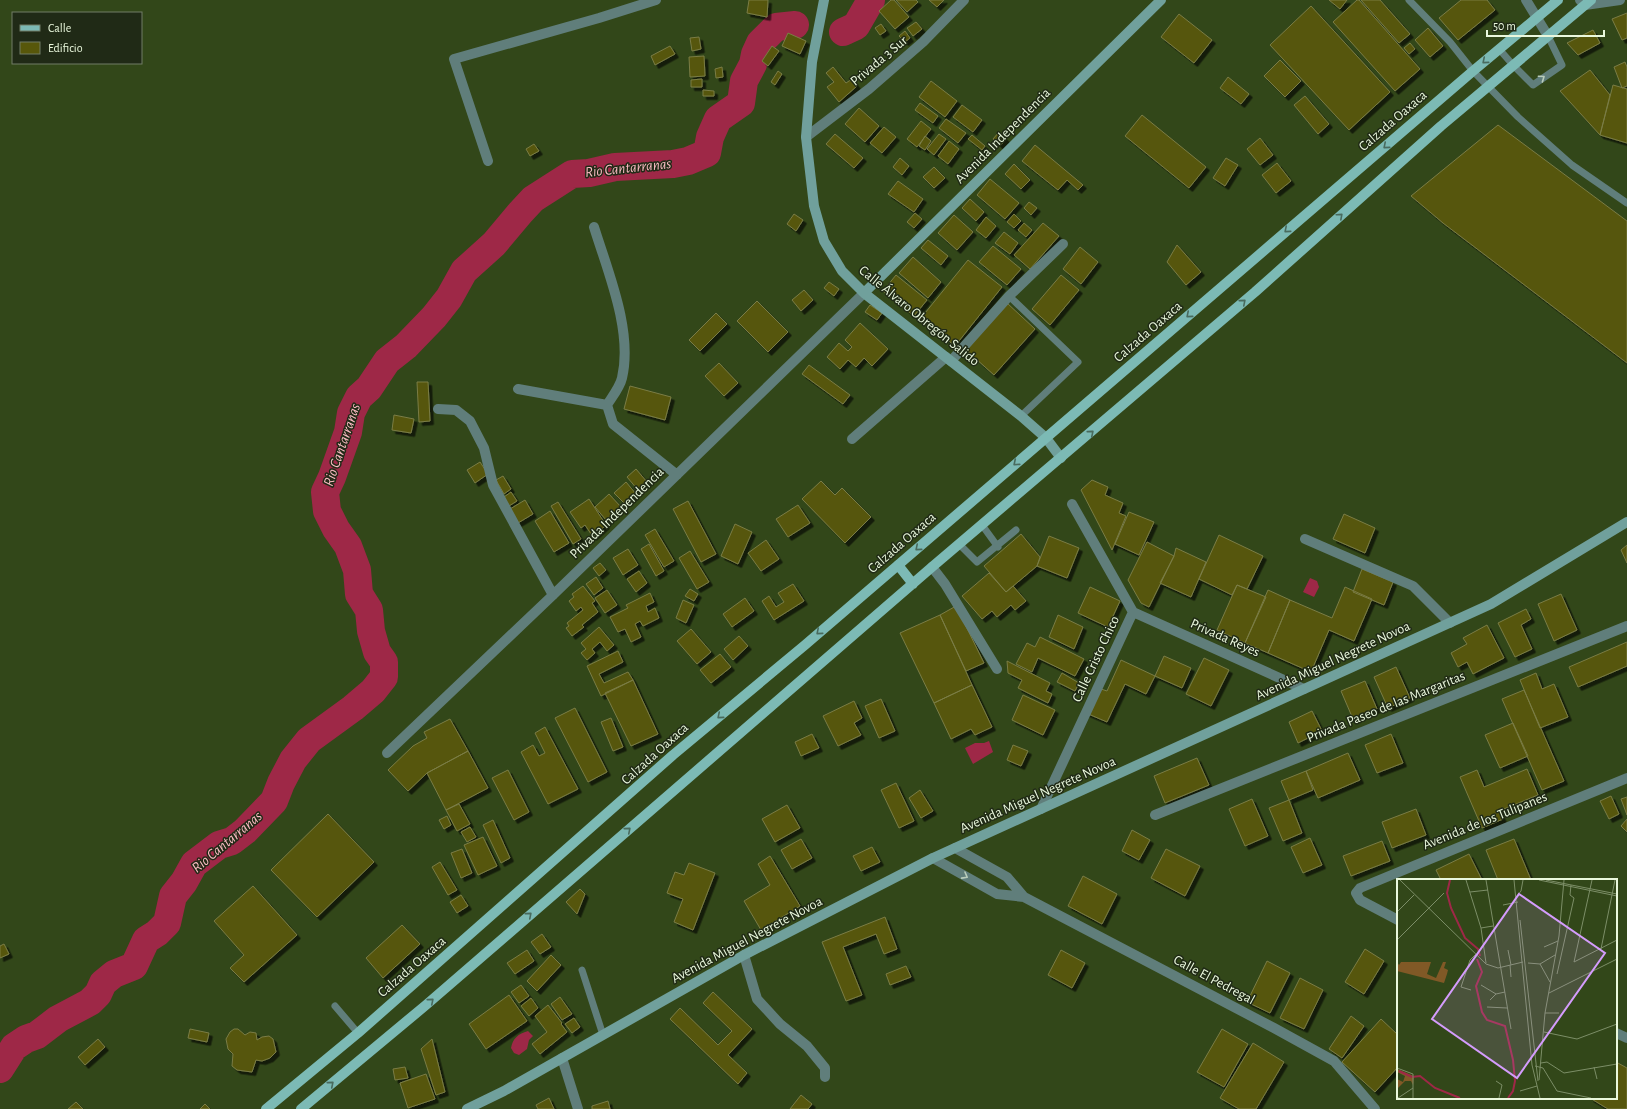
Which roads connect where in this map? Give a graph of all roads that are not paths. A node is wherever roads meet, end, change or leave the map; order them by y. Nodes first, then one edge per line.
1 (656, 0) edge
2 (824, 0) edge
3 (964, 0) edge
4 (1161, 0) edge
5 (1409, 0) edge
6 (1526, 0) edge
7 (1558, 0) edge
8 (1620, 0) edge
9 (1585, 2) edge
10 (1537, 17) junction
11 (1548, 36) junction
12 (1499, 49) junction
13 (1513, 65) junction
14 (1473, 71) junction
15 (1488, 87) junction
16 (806, 137) junction
17 (488, 161) dead end
18 (1627, 203) edge
19 (594, 226) dead end
20 (1063, 244) dead end
21 (864, 293) junction
22 (1009, 296) junction
23 (949, 359) junction
24 (518, 389) dead end
25 (607, 405) junction
26 (438, 409) dead end
27 (1021, 416) junction
28 (1046, 438) junction
29 (852, 439) dead end
30 (1061, 458) junction
31 (677, 475) junction
32 (1072, 504) dead end
33 (1627, 522) edge
34 (982, 525) junction
35 (1016, 530) dead end
36 (1305, 538) dead end
37 (959, 544) junction
38 (998, 547) junction
39 (898, 565) junction
40 (932, 567) junction
41 (913, 584) junction
42 (553, 595) junction
43 (1133, 612) junction
44 (1450, 623) junction
45 (1627, 626) edge
46 (997, 669) dead end
47 (1304, 689) junction
48 (387, 753) dead end
49 (1627, 778) edge
50 (1041, 809) junction
51 (1155, 815) dead end
52 (955, 848) junction
53 (933, 858) junction
54 (1024, 897) junction
55 (1397, 919) edge
56 (744, 955) junction
57 (582, 970) dead end
58 (335, 1006) dead end
59 (358, 1033) junction
60 (1617, 1033) edge
61 (604, 1034) junction
62 (1627, 1038) edge
63 (562, 1058) junction
64 (824, 1077) dead end
65 (266, 1109) edge
66 (301, 1109) edge
67 (467, 1109) edge
68 (578, 1109) edge
69 (1375, 1109) edge

1 - 17 street
2 - 16 main road, Calle Álvaro Obregón Salido
3 - 16 street, Privada 3 Sur
4 - 21 main road, Avenida Independencia
5 - 14 lane
6 - 10 street
7 - 10 main road, Calzada Oaxaca
8 - 9 street
9 - 11 main road
10 - 11 street
10 - 12 main road, Calzada Oaxaca
11 - 13 main road
13 -> 11 lane
12 - 13 lane
12 -> 14 main road, Calzada Oaxaca
13 - 15 main road
14 - 15 lane
14 -> 28 main road, Calzada Oaxaca
15 - 18 lane
30 -> 15 main road
16 - 21 main road, Calle Álvaro Obregón Salido
19 - 25 street
20 - 22 street
21 - 23 main road, Calle Álvaro Obregón Salido
21 - 31 street, Privada Independencia
22 - 23 street
22 - 27 lane
23 - 27 main road, Calle Álvaro Obregón Salido
23 - 29 street
24 - 25 street
25 - 31 street
26 - 42 street
27 - 28 main road, Calle Álvaro Obregón Salido
28 - 30 main road, Calle Álvaro Obregón Salido
28 -> 39 main road, Calzada Oaxaca
30 - 34 main road
31 - 42 street, Privada Independencia
32 - 43 street, Calle Cristo Chico
33 - 44 main road, Avenida Miguel Negrete Novoa
34 - 37 main road
34 - 38 lane
35 - 38 lane
36 - 44 street
37 - 38 lane
37 - 40 main road
39 - 41 main road
39 -> 59 main road, Calzada Oaxaca
40 - 41 main road
40 - 46 street
66 -> 41 main road
42 - 48 street, Privada Independencia
43 - 47 street, Privada Reyes
43 - 50 street, Calle Cristo Chico
44 - 47 main road, Avenida Miguel Negrete Novoa
45 - 51 street, Privada Paseo de las Margaritas
47 - 50 main road, Avenida Miguel Negrete Novoa
49 - 55 street, Avenida de los Tulipanes
50 - 52 main road, Avenida Miguel Negrete Novoa
52 - 53 main road, Avenida Miguel Negrete Novoa
52 - 54 street, Calle El Pedregal
53 -> 54 street, Calle El Pedregal
53 - 56 main road, Avenida Miguel Negrete Novoa
54 - 69 street, Calle El Pedregal
56 - 61 main road, Avenida Miguel Negrete Novoa
56 - 64 street
57 - 61 lane
58 - 59 lane
59 - 65 main road, Calzada Oaxaca
60 - 62 street
61 - 63 main road, Avenida Miguel Negrete Novoa
63 - 67 main road, Avenida Miguel Negrete Novoa
63 - 68 street

